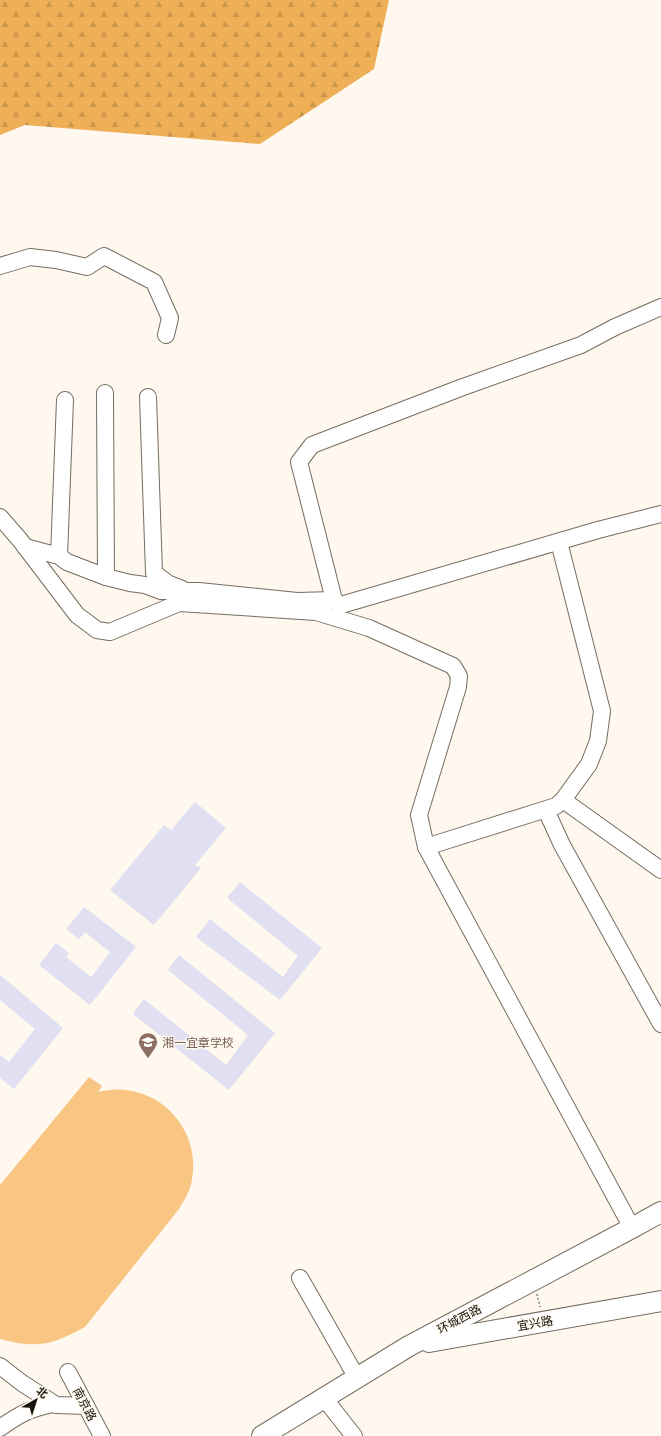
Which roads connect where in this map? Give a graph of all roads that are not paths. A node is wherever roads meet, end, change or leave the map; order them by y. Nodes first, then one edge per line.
1 (0, 266) edge
2 (661, 307) edge
3 (166, 335) dead end
4 (105, 393) dead end
5 (148, 397) dead end
6 (65, 400) dead end
7 (661, 514) edge
8 (0, 518) edge
9 (559, 542) junction
10 (25, 547) junction
11 (59, 556) junction
12 (106, 577) junction
13 (188, 591) junction
14 (334, 600) junction
15 (563, 800) junction
16 (546, 810) junction
17 (426, 847) junction
18 (661, 870) edge
19 (661, 1024) edge
20 (661, 1212) edge
21 (632, 1228) junction
22 (300, 1278) dead end
23 (661, 1301) edge
24 (409, 1346) junction
25 (0, 1366) edge
26 (68, 1372) dead end
27 (357, 1378) junction
28 (324, 1398) junction
29 (53, 1404) junction
30 (86, 1406) junction
31 (0, 1428) edge
32 (102, 1436) edge
33 (262, 1436) edge
34 (354, 1436) edge

1 - 3 street
2 - 14 street
4 - 12 street
5 - 13 street
6 - 11 street
7 - 9 street
8 - 10 street
9 - 14 street
9 - 15 street
10 - 11 street
10 - 17 street
11 - 12 street
12 - 13 street
13 - 14 street
15 - 16 street
15 - 18 street
16 - 17 street
16 - 19 street
17 - 21 street
20 - 21 main road, 环城西路
21 - 24 main road, 环城西路
22 - 27 street
23 - 24 main road, 宜兴路
24 - 27 main road, 环城西路
25 - 29 street
26 - 30 street, 南京路
27 - 28 main road, 环城西路
28 - 33 main road, 环城西路
28 - 34 street
29 - 30 street
29 - 31 street
30 - 32 street, 南京路

